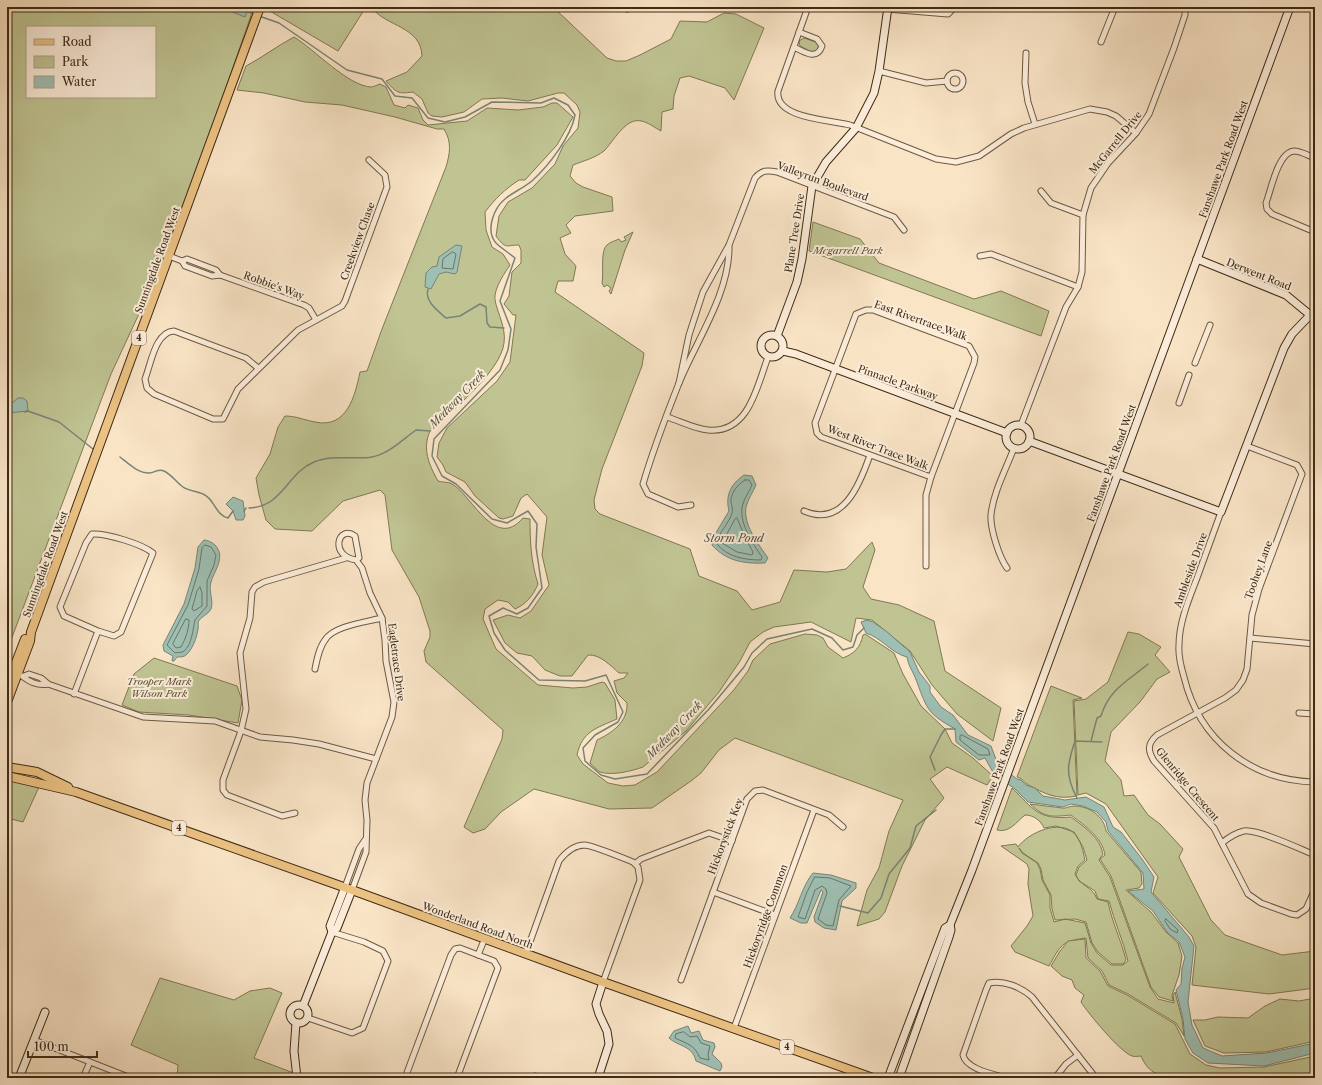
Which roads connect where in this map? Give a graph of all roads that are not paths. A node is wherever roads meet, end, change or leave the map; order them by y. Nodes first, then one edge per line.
1 (260, 7) edge
2 (808, 7) edge
3 (955, 7) edge
4 (1115, 7) edge
5 (1185, 7) edge
6 (1290, 7) edge
7 (887, 8) edge
8 (799, 32) junction
9 (1101, 42) dead end
10 (794, 48) junction
11 (1026, 53) dead end
12 (879, 71) junction
13 (947, 81) dead end
14 (1035, 124) junction
15 (856, 128) junction
16 (1136, 133) junction
17 (1315, 158) edge
18 (369, 160) dead end
19 (812, 186) junction
20 (1041, 191) dead end
21 (1083, 215) junction
22 (904, 230) dead end
23 (1315, 232) edge
24 (729, 245) junction
25 (169, 256) junction
26 (980, 256) dead end
27 (1196, 259) junction
28 (1078, 286) junction
29 (1312, 312) edge
30 (316, 320) junction
31 (1210, 325) dead end
32 (777, 336) junction
33 (783, 351) junction
34 (768, 357) junction
35 (1195, 363) dead end
36 (258, 368) junction
37 (835, 370) junction
38 (1190, 375) dead end
39 (680, 383) junction
40 (1179, 403) dead end
41 (955, 413) junction
42 (668, 417) junction
43 (1021, 425) junction
44 (1007, 433) junction
45 (1029, 441) junction
46 (1247, 446) junction
47 (1014, 448) junction
48 (870, 455) junction
49 (1117, 474) junction
50 (931, 477) junction
51 (690, 505) dead end
52 (804, 511) dead end
53 (1221, 512) junction
54 (346, 558) junction
55 (356, 560) junction
56 (926, 566) dead end
57 (1007, 568) dead end
58 (382, 618) junction
59 (98, 631) junction
60 (31, 632) junction
61 (1250, 638) junction
62 (1315, 644) edge
63 (315, 669) dead end
64 (21, 675) junction
65 (7, 686) edge
66 (74, 694) junction
67 (7, 702) edge
68 (1196, 712) junction
69 (1299, 713) dead end
70 (1315, 714) edge
71 (241, 731) junction
72 (376, 759) junction
73 (7, 767) edge
74 (7, 776) edge
75 (1315, 782) edge
76 (76, 792) junction
77 (814, 810) junction
78 (295, 813) dead end
79 (843, 826) dead end
80 (732, 841) junction
81 (1222, 843) junction
82 (1315, 855) edge
83 (636, 863) junction
84 (349, 888) junction
85 (1315, 889) edge
86 (714, 892) junction
87 (775, 915) junction
88 (950, 925) junction
89 (332, 932) junction
90 (485, 938) junction
91 (526, 953) junction
92 (478, 955) junction
93 (681, 980) dead end
94 (603, 982) junction
95 (303, 1006) junction
96 (45, 1012) dead end
97 (308, 1018) junction
98 (296, 1023) junction
99 (734, 1028) junction
100 (34, 1040) junction
101 (1078, 1055) junction
102 (90, 1062) junction
103 (19, 1078) edge
104 (83, 1078) edge
105 (131, 1078) edge
106 (297, 1078) edge
107 (405, 1078) edge
108 (457, 1078) edge
109 (598, 1078) edge
110 (873, 1078) edge
111 (888, 1078) edge
112 (898, 1078) edge
113 (1006, 1078) edge
114 (1055, 1078) edge
115 (1096, 1078) edge

1 - 25 main road, Sunningdale Road West / 4
2 - 8 street
3 - 7 street
4 - 9 street
5 - 16 street, McGarrell Drive
6 - 27 street, Fanshawe Park Road West
7 - 12 street, Plane Tree Drive
8 - 10 street
8 - 10 street
10 - 15 street
11 - 14 street
12 - 13 street
12 - 15 street, Plane Tree Drive
14 - 15 street
14 - 16 street
15 - 19 street, Plane Tree Drive
16 - 21 street, McGarrell Drive
17 - 23 street
18 - 30 street, Creekview Chase
19 - 22 street, Valleyrun Boulevard
19 - 24 street, Valleyrun Boulevard
19 - 32 street, Plane Tree Drive
20 - 21 street
21 - 28 street, McGarrell Drive
24 - 39 street, Valleyrun Boulevard
24 - 39 street, Valleyrun Boulevard
25 - 30 street, Robbie's Way
25 - 60 main road, Sunningdale Road West / 4
26 - 28 street
27 - 29 street, Derwent Road
27 - 49 street, Fanshawe Park Road West
28 - 43 street, McGarrell Drive
29 - 46 street, Ambleside Drive
30 - 36 street, Creekview Chase
31 - 35 street
32 - 33 street
32 - 34 street
33 - 34 street
33 - 37 street, Pinnacle Parkway
34 - 42 street
36 - 36 street, Creekview Chase
37 - 41 street, Pinnacle Parkway
37 - 41 street, East Rivertrace Walk
37 - 48 street, West River Trace Walk
38 - 40 street
39 - 42 street, Valleyrun Boulevard
41 - 44 street, Pinnacle Parkway
41 - 50 street, West River Trace Walk
42 - 51 street, Valleyrun Boulevard
43 - 44 street
43 - 45 street
44 - 47 street
45 - 47 street
45 - 49 street
46 - 53 street, Ambleside Drive
46 - 61 street, Toohey Lane
47 - 57 street
48 - 50 street, West River Trace Walk
48 - 52 street
49 - 53 street
49 - 88 street, Fanshawe Park Road West
50 - 56 street
53 - 68 street, Ambleside Drive
54 - 55 street
54 - 55 street, Eagletrace Drive
54 - 71 street
55 - 58 street, Eagletrace Drive
58 - 63 street
58 - 72 street, Eagletrace Drive
59 - 59 street
59 - 66 street
60 - 64 main road, Sunningdale Road West / 4
60 - 65 main road, Sunningdale Road West / 4
61 - 62 street
61 - 68 street, Toohey Lane
64 - 66 street
64 - 67 main road, 4
66 - 71 street
68 - 75 street, Ambleside Drive
68 - 81 street, Glenridge Crescent
69 - 70 street
71 - 72 street
71 - 78 street
72 - 84 street, Eagletrace Drive
73 - 76 main road, Wonderland Road North / 4
74 - 76 main road, Wonderland Road North / 4
76 - 84 main road, Wonderland Road North / 4
77 - 79 street, Hickorystick Key
77 - 80 street, Hickorystick Key
77 - 87 street, Hickoryridge Common
80 - 83 street
80 - 86 street, Hickorystick Key
81 - 82 street
81 - 85 street, Glenridge Crescent
83 - 91 street
83 - 94 street
84 - 89 street, Eagletrace Drive
84 - 90 main road, Wonderland Road North / 4
86 - 87 street
86 - 93 street, Hickorystick Key
87 - 99 street, Hickoryridge Common
88 - 111 street, Fanshawe Park Road West
88 - 112 street, Fanshawe Park Road West
89 - 95 street, Eagletrace Drive
89 - 97 street
90 - 91 main road, Wonderland Road North / 4
90 - 92 street
91 - 94 main road, Wonderland Road North / 4
92 - 107 street
92 - 108 street
94 - 99 main road, Wonderland Road North / 4
94 - 109 street
95 - 97 street
95 - 98 street
96 - 100 street
97 - 98 street
98 - 106 street
99 - 110 main road, Wonderland Road North / 4
100 - 102 street
100 - 103 street
101 - 113 street
101 - 114 street
101 - 115 street
102 - 104 street
102 - 105 street

